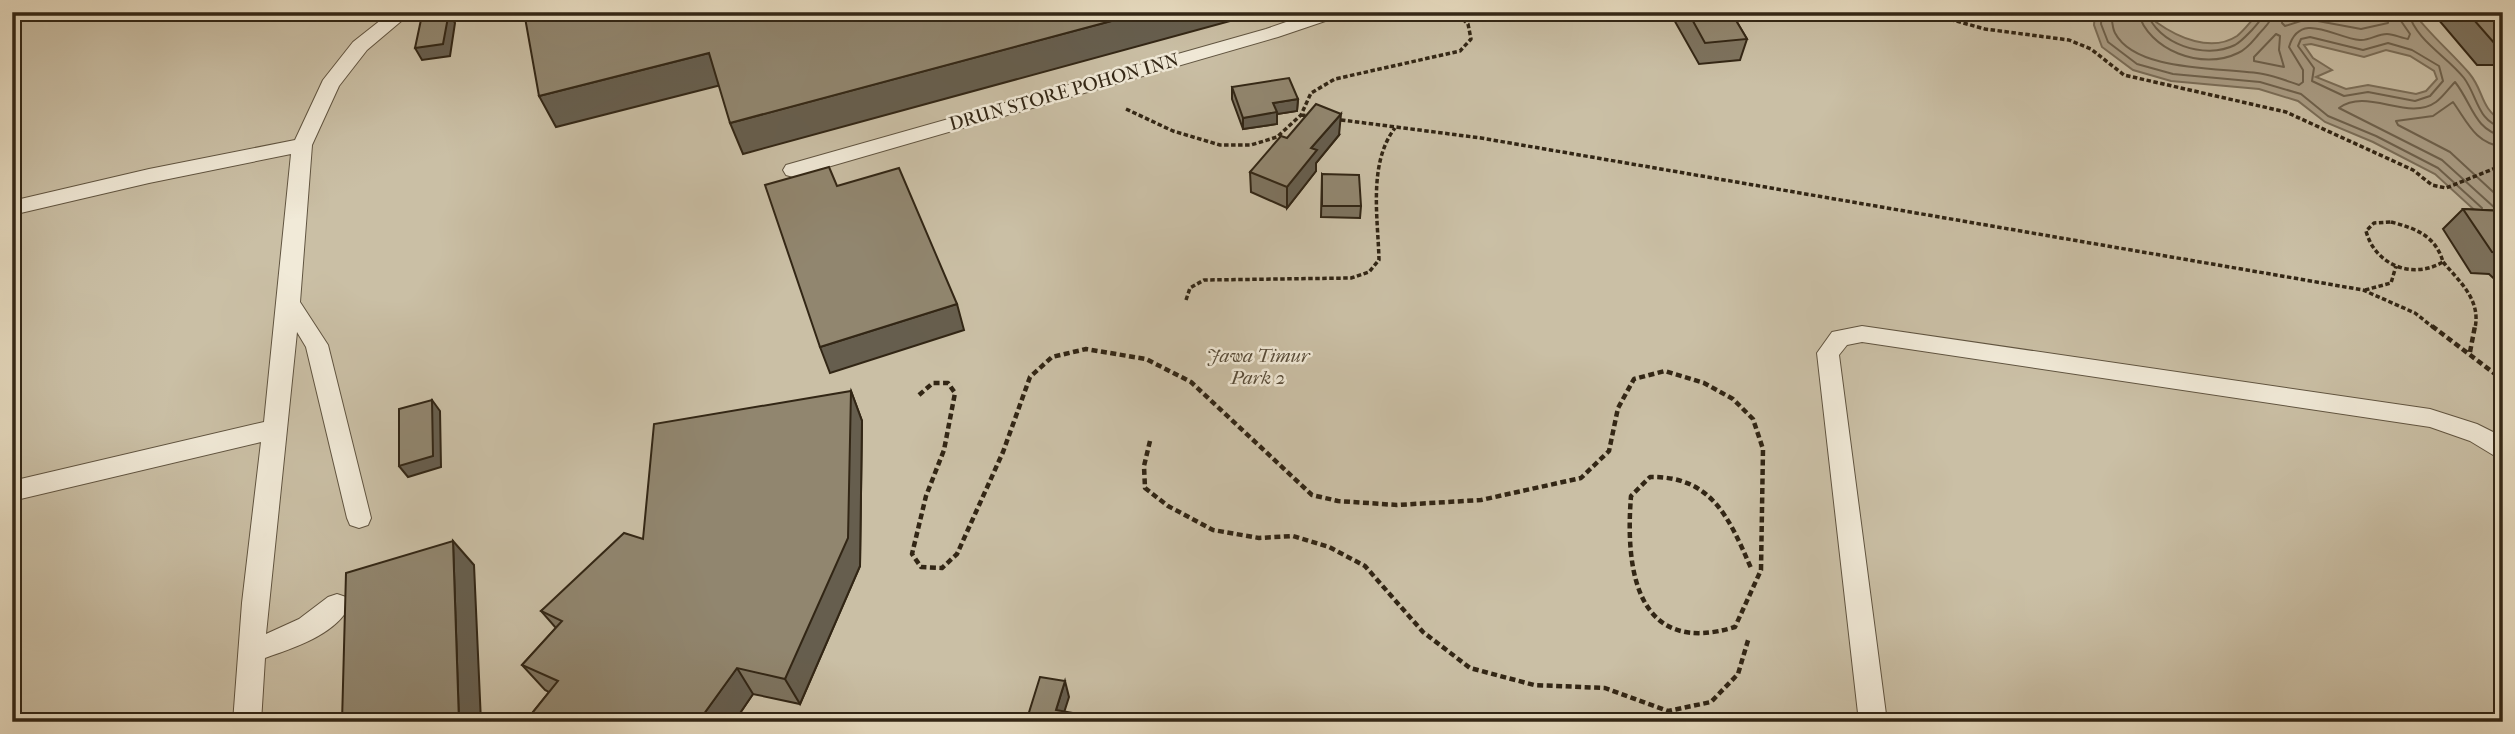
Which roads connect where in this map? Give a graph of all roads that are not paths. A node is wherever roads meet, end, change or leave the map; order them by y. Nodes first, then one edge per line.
1 (403, 12) edge
2 (1334, 12) edge
3 (302, 145) junction
4 (793, 170) dead end
5 (12, 208) edge
6 (289, 303) junction
7 (276, 429) junction
8 (2503, 451) edge
9 (12, 491) edge
10 (359, 518) dead end
11 (337, 605) dead end
12 (252, 651) junction
13 (247, 722) edge
14 (1873, 722) edge

1 - 3 lane
2 - 4 lane, DRUN STORE POHON INN
3 - 5 lane
3 - 6 lane
6 - 7 lane
6 - 10 lane
7 - 9 lane
7 - 12 lane
8 - 14 lane
11 - 12 lane
12 - 13 lane

